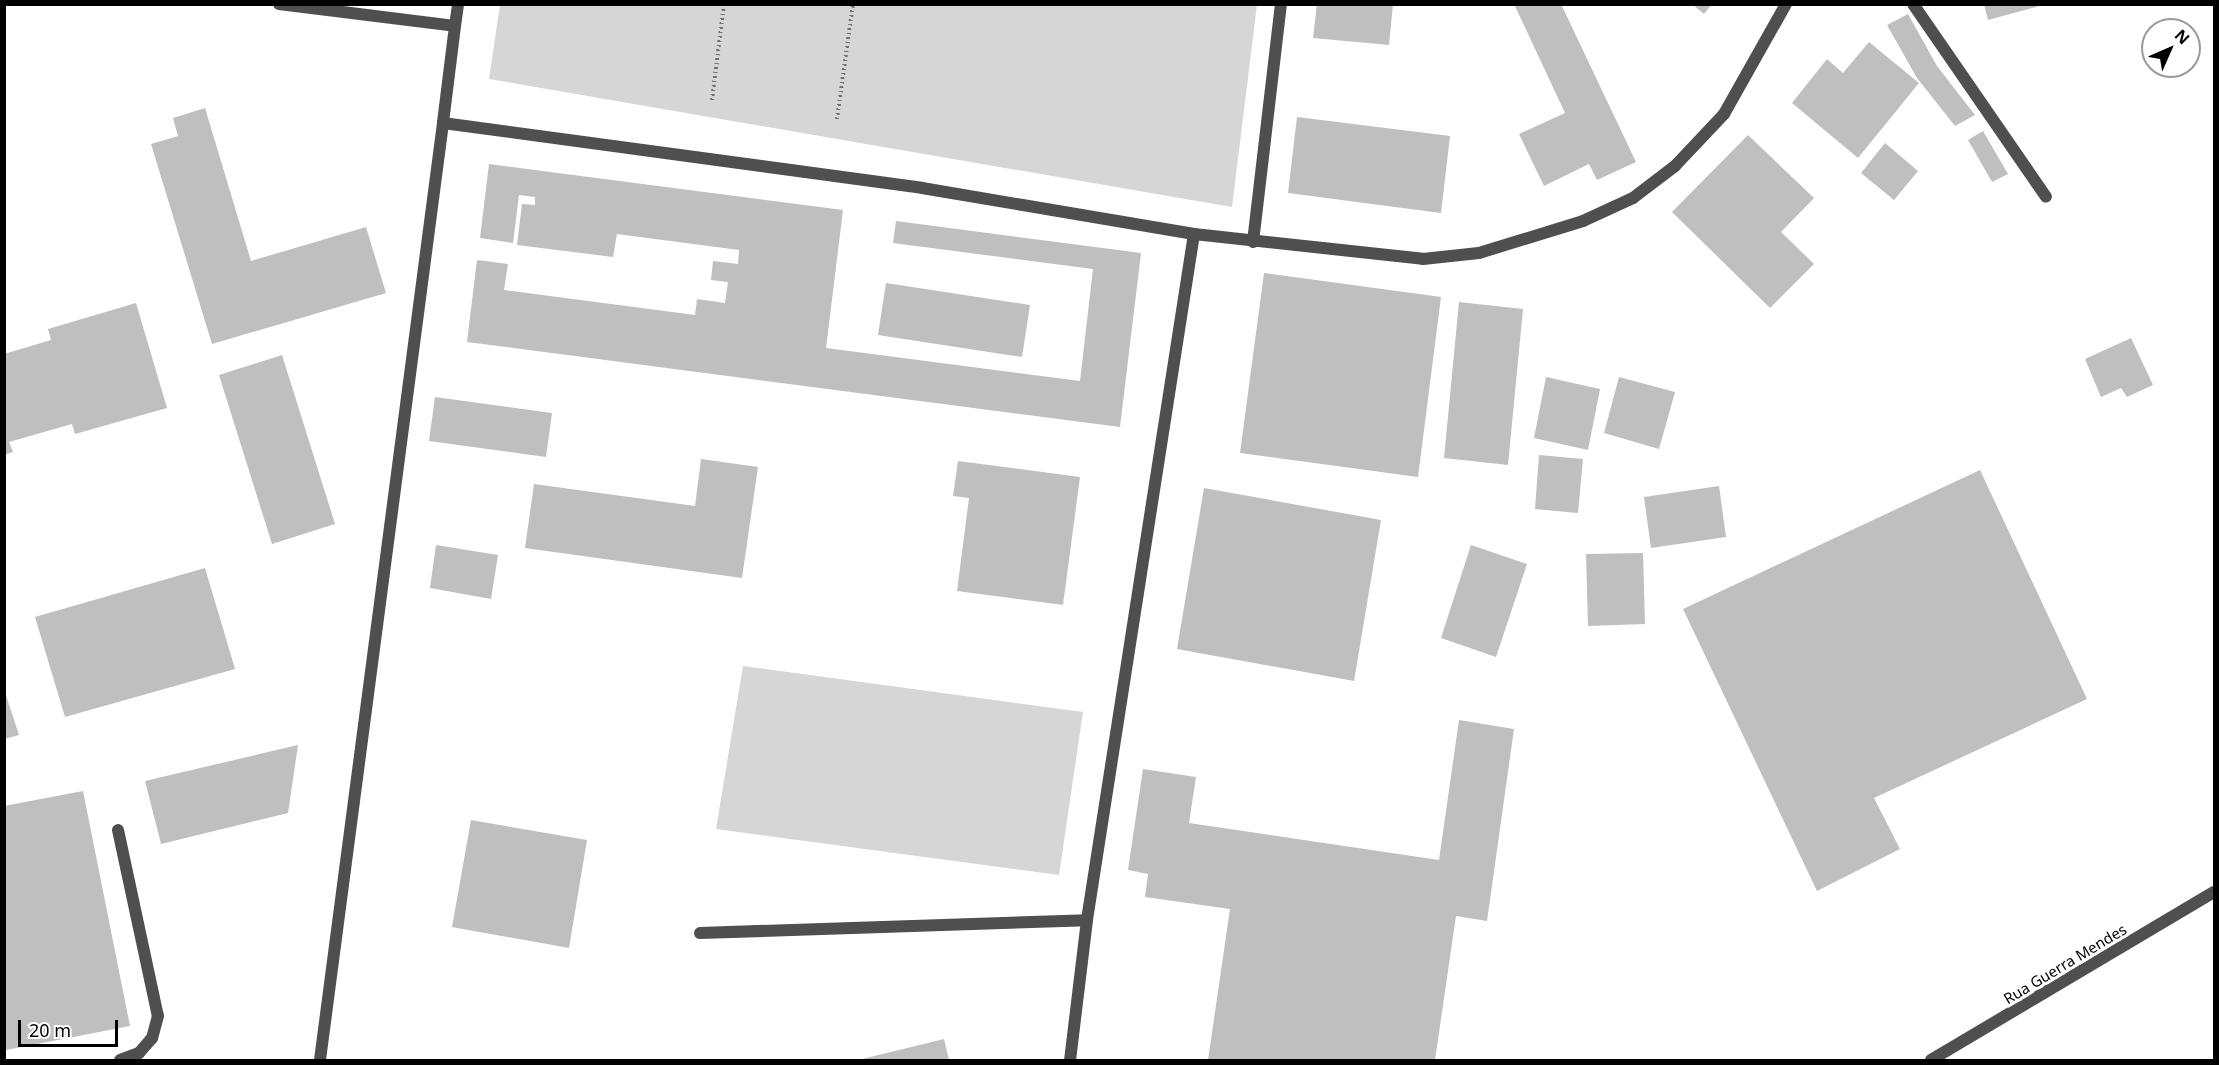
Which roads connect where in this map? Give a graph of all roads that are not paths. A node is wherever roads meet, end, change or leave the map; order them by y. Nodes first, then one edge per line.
1 (279, 4) edge
2 (458, 4) edge
3 (1281, 4) edge
4 (1786, 4) edge
5 (1913, 4) edge
6 (455, 26) junction
7 (443, 123) junction
8 (2046, 197) dead end
9 (1194, 234) junction
10 (1252, 242) junction
11 (118, 830) dead end
12 (2214, 892) edge
13 (1087, 920) junction
14 (700, 933) dead end
15 (120, 1060) edge
16 (320, 1060) edge
17 (1070, 1060) edge
18 (1931, 1060) edge

1 - 6 street
2 - 6 street
3 - 10 street
4 - 10 street
5 - 8 street
6 - 7 street
7 - 9 street
7 - 16 street
9 - 10 street
9 - 13 street
11 - 15 street
12 - 18 street, Rua Guerra Mendes
13 - 14 street
13 - 17 street

